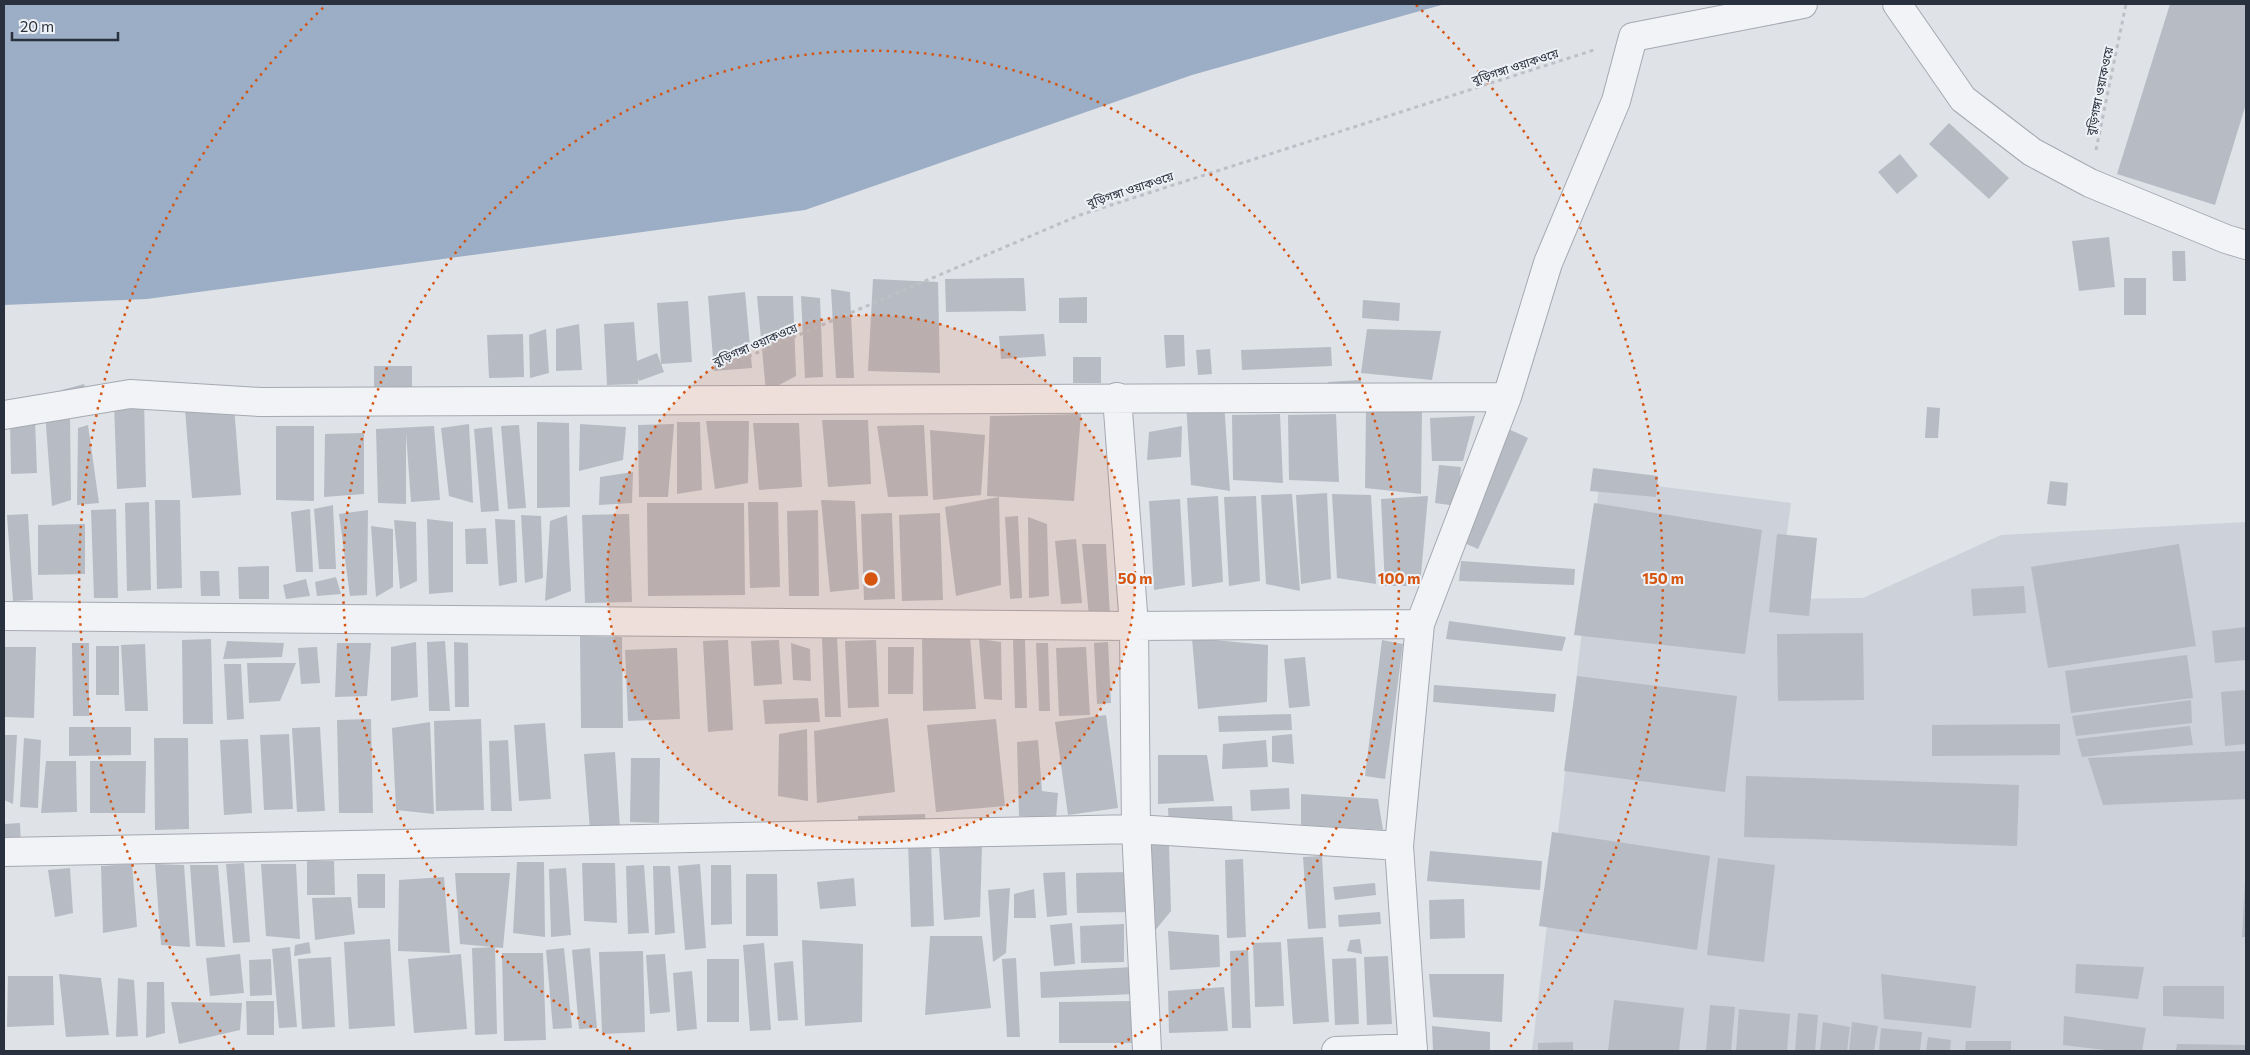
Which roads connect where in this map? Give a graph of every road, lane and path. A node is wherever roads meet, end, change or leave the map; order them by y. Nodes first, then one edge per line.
1 (1804, 4) edge
2 (1897, 4) edge
3 (2126, 4) edge
4 (1634, 37) junction
5 (2090, 183) junction
6 (2246, 245) edge
7 (719, 369) dead end
8 (1507, 397) junction
9 (1117, 398) junction
10 (4, 415) edge
11 (4, 616) edge
12 (1420, 624) junction
13 (1134, 626) junction
14 (1136, 829) junction
15 (1399, 846) junction
16 (4, 852) edge
17 (1413, 1050) edge
18 (1147, 1051) edge
19 (1336, 1051) edge

1 - 4 street
2 - 5 street
3 - 5 path, বুড়িগঙ্গা ওয়াকওয়ে
4 - 7 path, বুড়িগঙ্গা ওয়াকওয়ে
4 - 8 street
5 - 6 street
8 - 9 street
8 - 12 street
9 - 10 street
9 - 13 street
11 - 13 street
12 - 13 street
12 - 15 street
13 - 14 street
14 - 15 street
14 - 16 street
14 - 18 street
15 - 17 street
17 - 19 street

